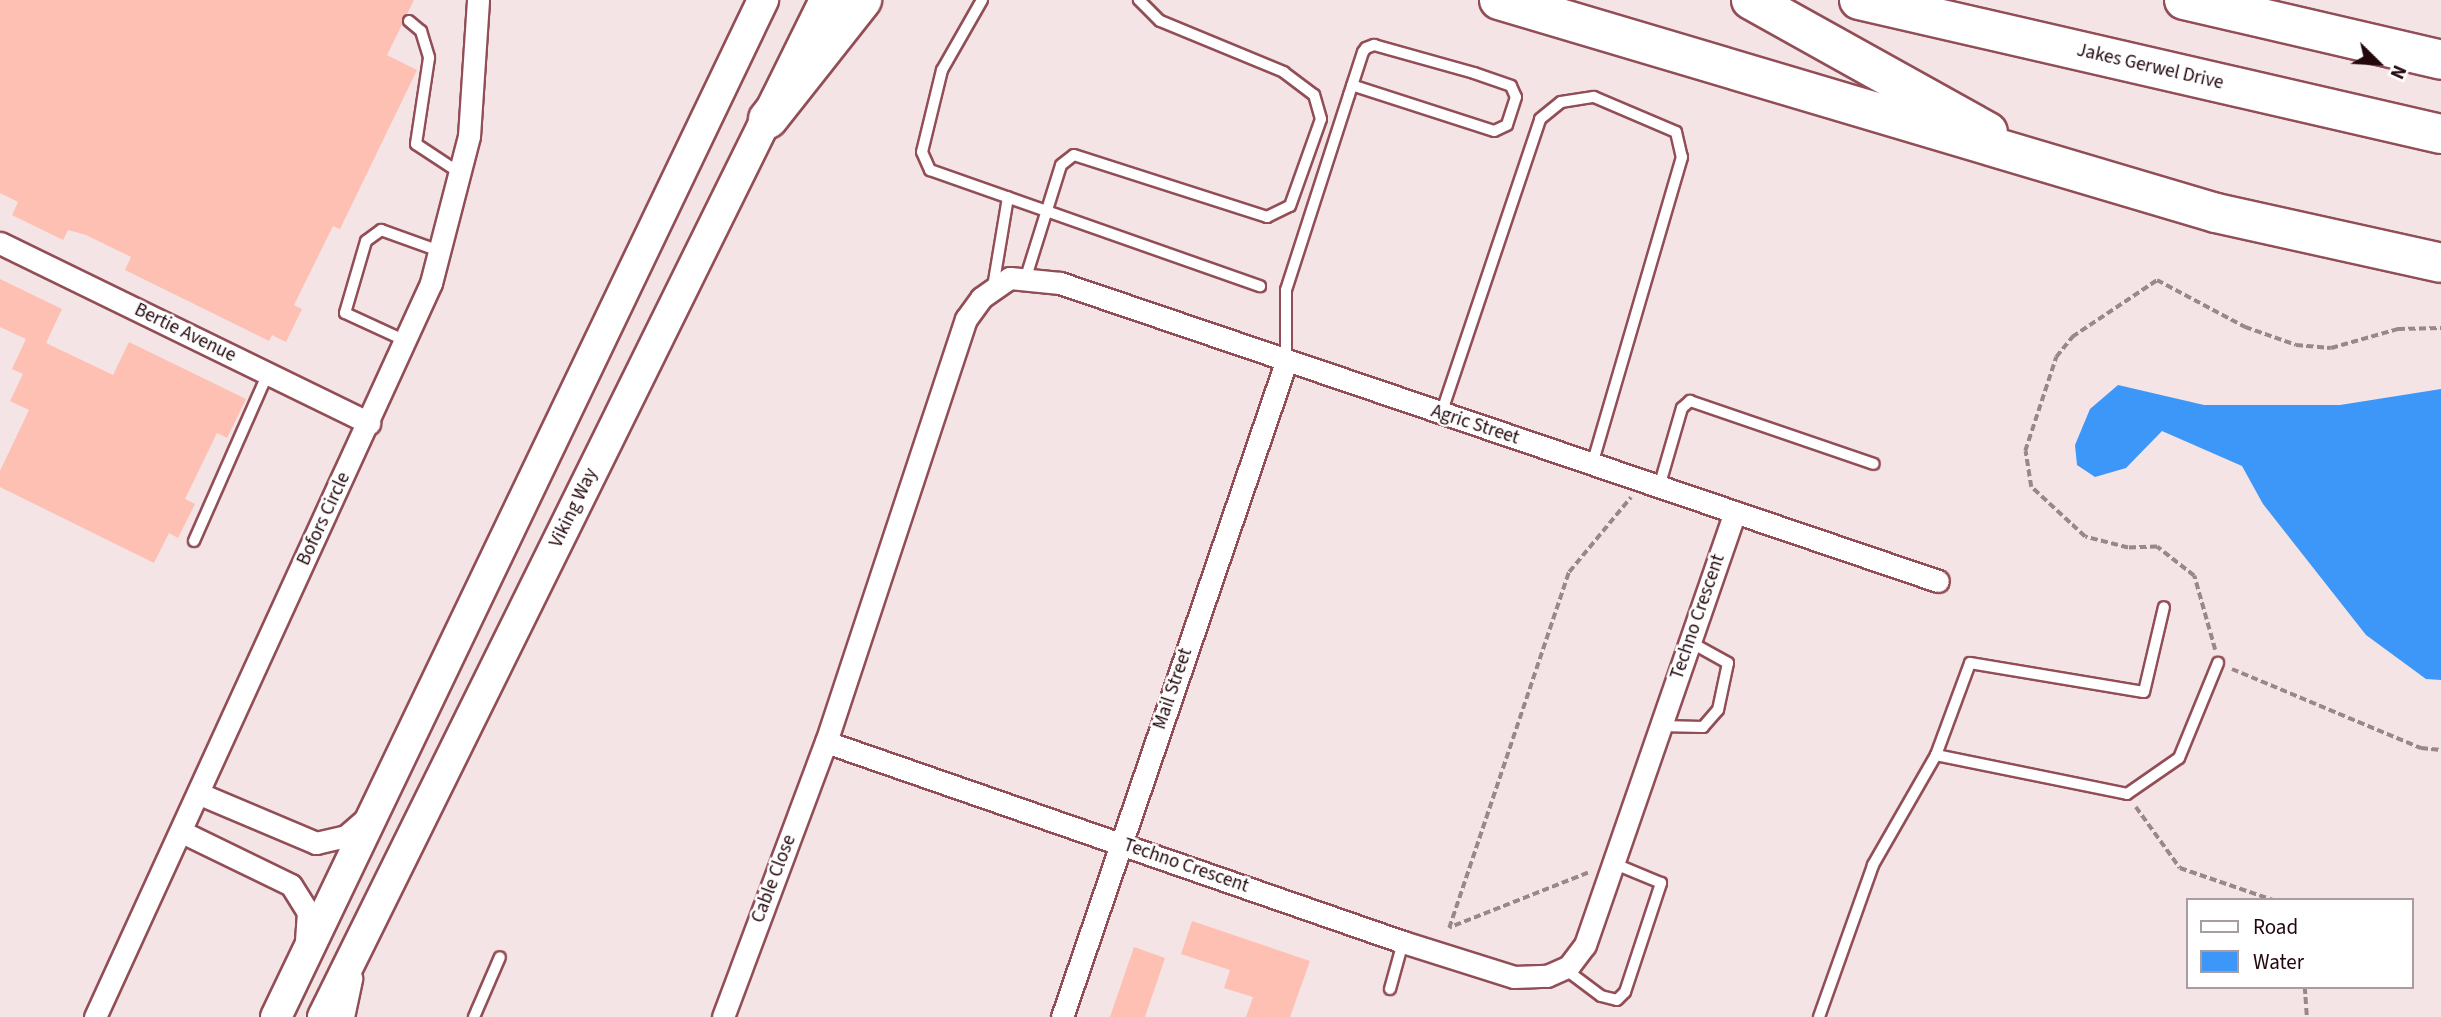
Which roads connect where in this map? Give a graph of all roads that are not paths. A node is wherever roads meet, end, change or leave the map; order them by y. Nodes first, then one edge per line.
1 (478, 0) edge
2 (763, 0) edge
3 (825, 0) edge
4 (862, 0) edge
5 (982, 0) edge
6 (1139, 0) edge
7 (1499, 0) edge
8 (1751, 0) edge
9 (1859, 0) edge
10 (2184, 0) edge
11 (410, 21) dead end
12 (2441, 60) edge
13 (1352, 85) junction
14 (768, 119) junction
15 (2441, 134) edge
16 (2036, 158) junction
17 (463, 174) junction
18 (1008, 197) junction
19 (1046, 214) junction
20 (0, 243) edge
21 (443, 252) junction
22 (2441, 263) edge
23 (1010, 281) junction
24 (1260, 286) dead end
25 (406, 341) junction
26 (1286, 362) junction
27 (268, 373) junction
28 (1441, 414) junction
29 (369, 423) junction
30 (1592, 464) junction
31 (1874, 464) dead end
32 (1650, 484) junction
33 (1735, 512) junction
34 (194, 541) dead end
35 (1938, 581) dead end
36 (2164, 607) dead end
37 (1690, 642) junction
38 (2218, 663) road end
39 (1661, 726) junction
40 (826, 742) junction
41 (1936, 755) junction
42 (200, 794) junction
43 (381, 803) junction
44 (182, 832) junction
45 (1120, 843) junction
46 (1614, 863) junction
47 (1403, 942) junction
48 (358, 945) junction
49 (500, 957) dead end
50 (301, 967) junction
51 (1565, 969) junction
52 (1390, 989) dead end
53 (95, 1017) edge
54 (275, 1017) edge
55 (323, 1017) edge
56 (343, 1017) edge
57 (474, 1017) edge
58 (723, 1017) edge
59 (1062, 1017) edge
60 (1819, 1017) edge

1 - 17 street, Bofors Circle
2 - 43 main road
3 - 14 main road, Viking Way
4 - 14 highway
5 - 18 lane
6 - 19 lane
7 - 16 highway
8 - 16 highway
9 - 15 highway, Jakes Gerwel Drive
10 - 12 highway
11 - 17 lane
13 - 13 lane
13 - 26 lane
14 - 48 main road, Viking Way
16 - 22 highway
17 - 21 street, Bofors Circle
18 - 19 lane
18 - 23 lane
19 - 23 lane
19 - 24 lane
20 - 27 street, Bertie Avenue
21 - 25 street, Bofors Circle
21 - 25 lane
23 - 26 street, Agric Street
23 - 40 street
25 - 29 street, Bofors Circle
26 - 28 street, Agric Street
26 - 45 street, Mail Street
27 - 29 street, Bertie Avenue
27 - 34 lane
28 - 30 street, Agric Street
28 - 30 lane
29 - 42 street, Bofors Circle
30 - 32 street, Agric Street
31 - 32 lane
32 - 33 street, Agric Street
33 - 35 street, Agric Street
33 - 37 street, Techno Crescent
36 - 41 lane
37 - 39 street, Techno Crescent
37 - 39 lane
38 - 41 lane
39 - 46 street, Techno Crescent
40 - 45 street, Techno Crescent
40 - 58 street, Cable Close
41 - 60 lane
42 - 43 street
42 - 44 street, Bofors Circle
43 - 50 main road
44 - 50 street
44 - 53 street, Bofors Circle
45 - 47 street, Techno Crescent
45 - 59 street, Mail Street
46 - 51 street, Techno Crescent
46 - 51 lane
47 - 51 street, Techno Crescent
47 - 52 lane
48 - 55 main road, Viking Way
48 - 56 street
49 - 57 lane
50 - 54 main road

